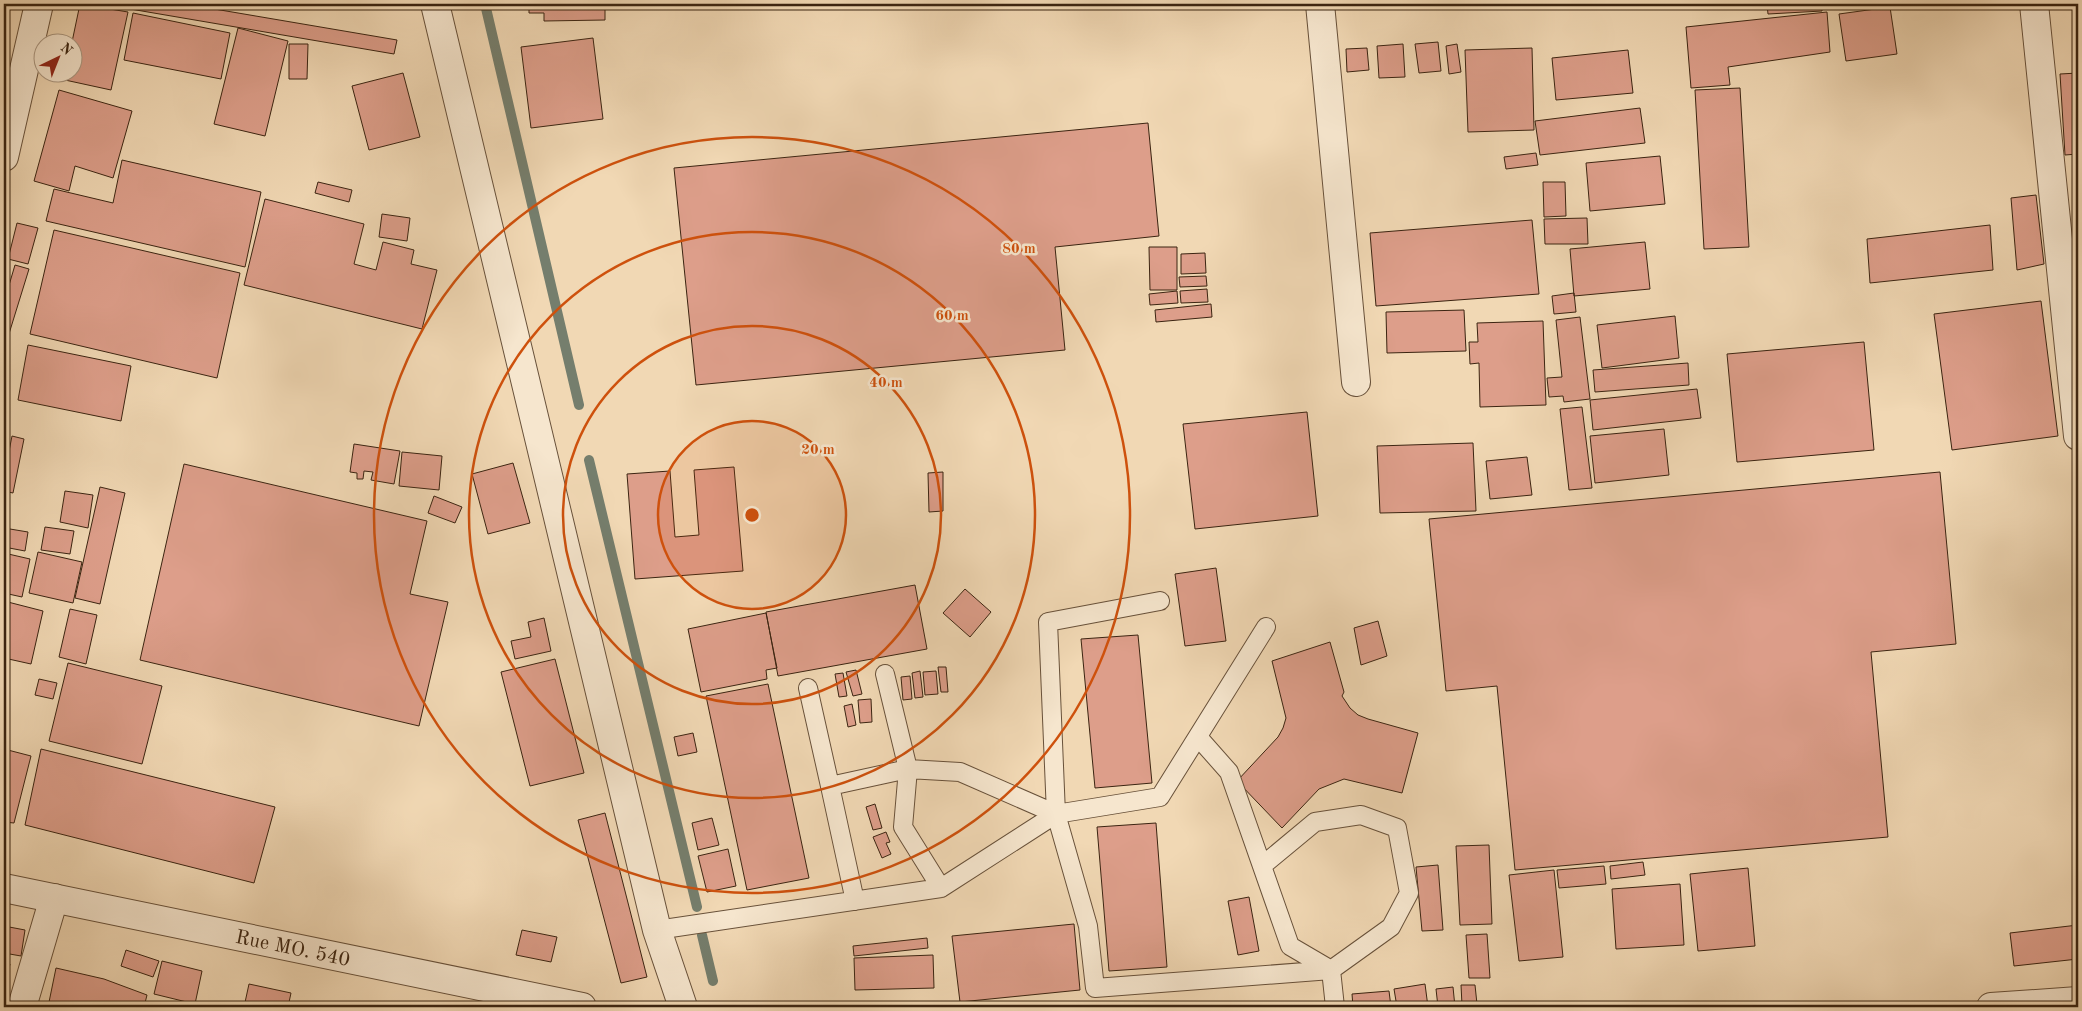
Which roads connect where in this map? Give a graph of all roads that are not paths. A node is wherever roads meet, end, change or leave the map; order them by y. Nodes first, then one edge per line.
1 (40, 4) edge
2 (435, 4) edge
3 (1320, 4) edge
4 (2034, 4) edge
5 (4, 157) edge
6 (1356, 382) dead end
7 (2078, 436) edge
8 (1160, 601) dead end
9 (1266, 627) dead end
10 (885, 674) dead end
11 (808, 688) dead end
12 (1198, 736) junction
13 (908, 769) junction
14 (830, 786) junction
15 (1056, 814) junction
16 (1262, 866) junction
17 (4, 888) edge
18 (941, 888) junction
19 (54, 898) junction
20 (855, 901) junction
21 (657, 930) junction
22 (1331, 970) junction
23 (2078, 1001) edge
24 (22, 1007) edge
25 (582, 1007) edge
26 (683, 1007) edge
27 (1335, 1007) edge
28 (1991, 1007) edge

1 - 5 street
2 - 21 street
3 - 6 street
4 - 7 street
8 - 15 lane
9 - 12 lane
10 - 13 lane
11 - 14 lane
12 - 15 lane
12 - 16 lane
13 - 14 lane
13 - 15 lane
13 - 18 lane
14 - 20 lane
15 - 18 lane
15 - 22 lane
16 - 22 lane
16 - 22 lane
17 - 19 street, Rue MO. 540
18 - 20 lane
19 - 24 street
19 - 25 street, Rue MO. 540
20 - 21 lane
21 - 26 street
22 - 27 lane
23 - 28 street

